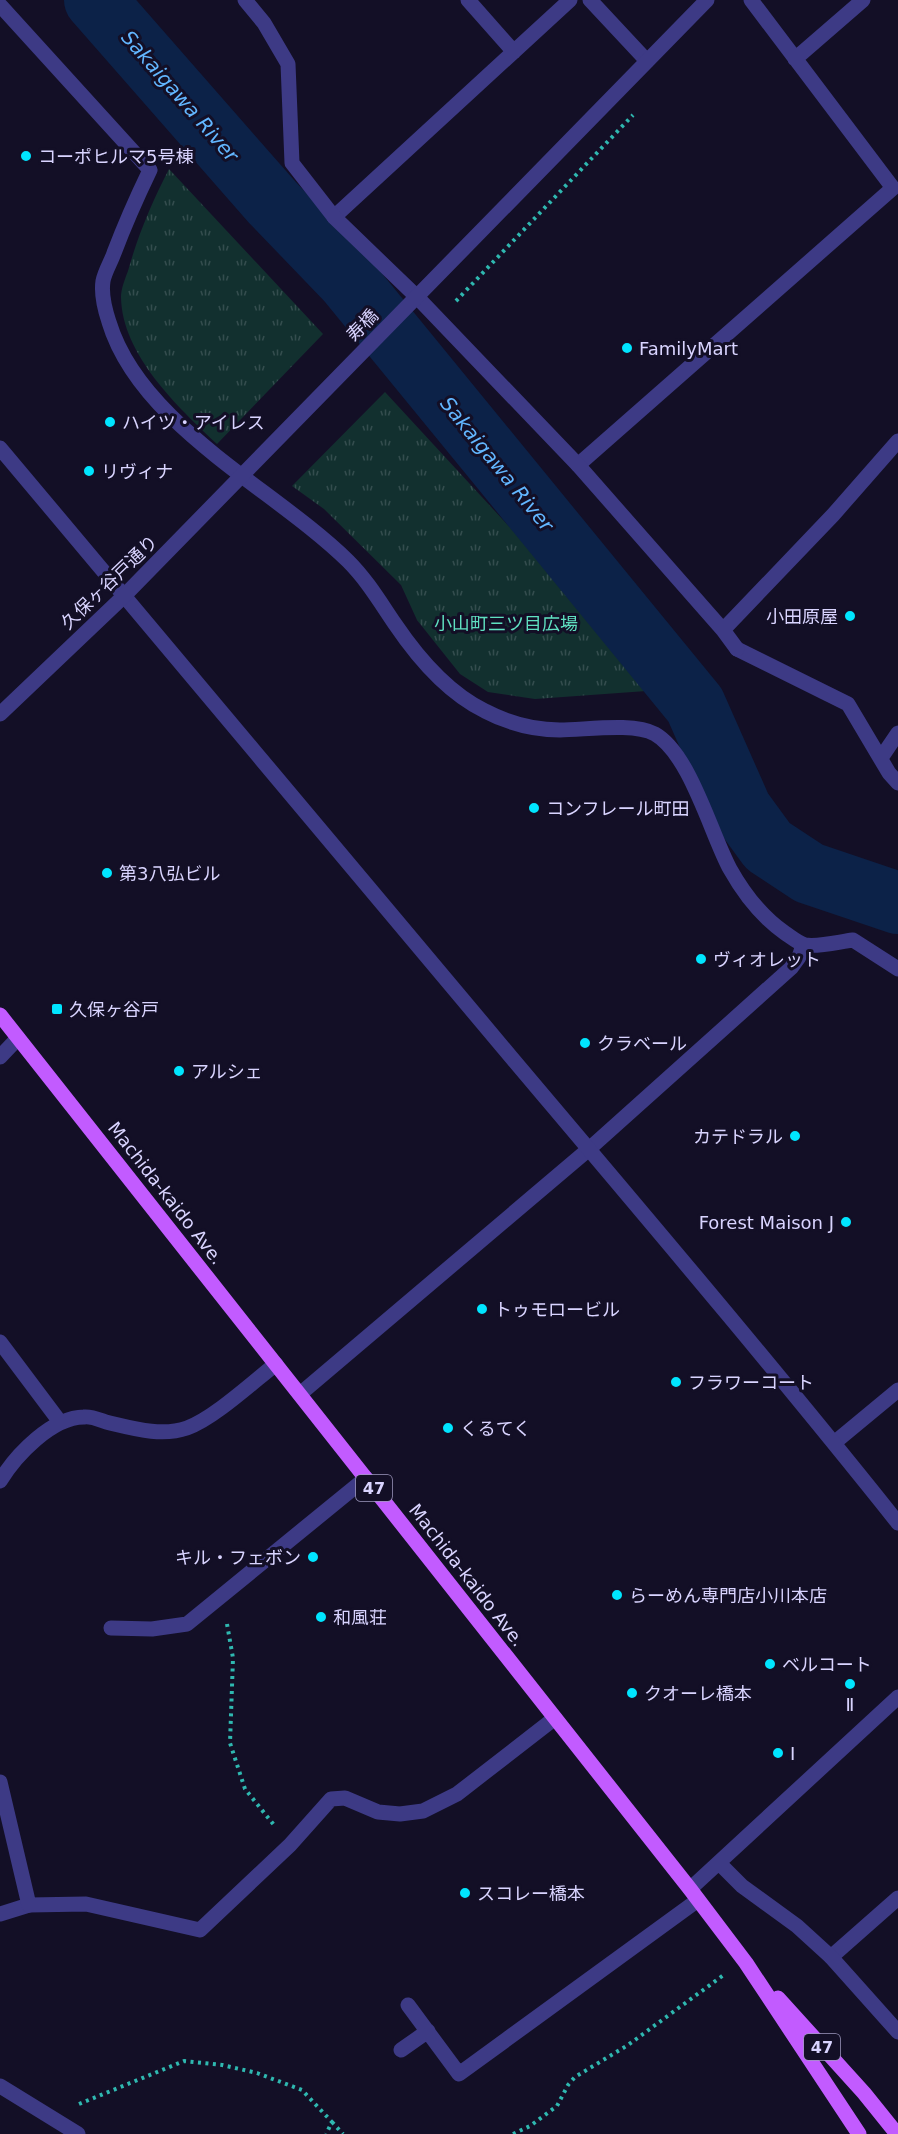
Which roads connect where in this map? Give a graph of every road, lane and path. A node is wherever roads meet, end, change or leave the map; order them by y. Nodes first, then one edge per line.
1 (245, 0) edge
2 (468, 0) edge
3 (570, 0) edge
4 (590, 0) edge
5 (707, 0) edge
6 (751, 0) edge
7 (863, 0) edge
8 (0, 4) edge
9 (514, 52) junction
10 (795, 59) junction
11 (647, 61) junction
12 (638, 110) dead end
13 (896, 192) edge
14 (334, 218) junction
15 (413, 301) junction
16 (439, 320) junction
17 (898, 441) edge
18 (0, 448) edge
19 (578, 465) junction
20 (243, 476) junction
21 (123, 597) junction
22 (723, 630) junction
23 (0, 714) edge
24 (898, 733) edge
25 (881, 758) junction
26 (898, 783) edge
27 (803, 945) junction
28 (898, 969) edge
29 (0, 1015) edge
30 (18, 1038) junction
31 (0, 1057) edge
32 (589, 1149) junction
33 (0, 1342) edge
34 (276, 1364) junction
35 (898, 1390) edge
36 (300, 1394) junction
37 (60, 1422) junction
38 (834, 1443) junction
39 (366, 1478) junction
40 (0, 1481) edge
41 (898, 1523) edge
42 (222, 1596) junction
43 (111, 1628) dead end
44 (898, 1697) edge
45 (555, 1718) junction
46 (0, 1782) edge
47 (290, 1845) junction
48 (719, 1863) junction
49 (694, 1894) junction
50 (898, 1898) edge
51 (29, 1905) junction
52 (0, 1914) edge
53 (831, 1957) junction
54 (746, 1963) junction
55 (725, 1973) dead end
56 (408, 2005) dead end
57 (428, 2031) junction
58 (898, 2032) edge
59 (401, 2050) dead end
60 (0, 2086) edge
61 (118, 2089) dead end
62 (332, 2122) junction
63 (78, 2134) edge
64 (326, 2134) edge
65 (343, 2134) edge
66 (513, 2134) edge
67 (859, 2134) edge
68 (897, 2134) edge

1 - 14 street
2 - 9 street
3 - 9 street
4 - 11 street
5 - 11 street, 寿橋
6 - 10 street
7 - 10 street
8 - 20 street
9 - 14 street
10 - 13 street
11 - 15 street, 寿橋
12 - 16 path
13 - 19 street
14 - 15 street
15 - 16 street
15 - 20 street, 寿橋
16 - 19 street
17 - 22 street
18 - 21 street
19 - 22 street
20 - 21 street, 久保ヶ谷戸通り
20 - 27 street
21 - 23 street, 久保ヶ谷戸通り
21 - 32 street
22 - 25 street
24 - 25 street
25 - 26 street
27 - 28 street
27 - 32 street
29 - 30 main road, Machida-kaido Ave. / 47
30 - 31 street
30 - 34 main road, Machida-kaido Ave. / 47
32 - 36 street
32 - 38 street
33 - 37 street
34 - 36 main road, Machida-kaido Ave. / 47
34 - 37 street
35 - 38 street
36 - 39 main road, Machida-kaido Ave. / 47
37 - 40 street
38 - 41 street
39 - 42 street
39 - 45 main road, Machida-kaido Ave. / 47
42 - 43 street
42 - 47 path
44 - 48 street
45 - 47 street
45 - 49 main road, Machida-kaido Ave. / 47
46 - 51 street
47 - 51 street
48 - 49 street
48 - 53 street
49 - 54 main road, Machida-kaido Ave. / 47
49 - 57 street
50 - 53 street
51 - 52 street
53 - 58 street
54 - 67 main road, Machida-kaido Ave. / 47
54 - 68 main road, Machida-kaido Ave. / 47
55 - 66 path
56 - 57 street
57 - 59 street
60 - 63 street
61 - 62 path
62 - 64 path
62 - 65 path

